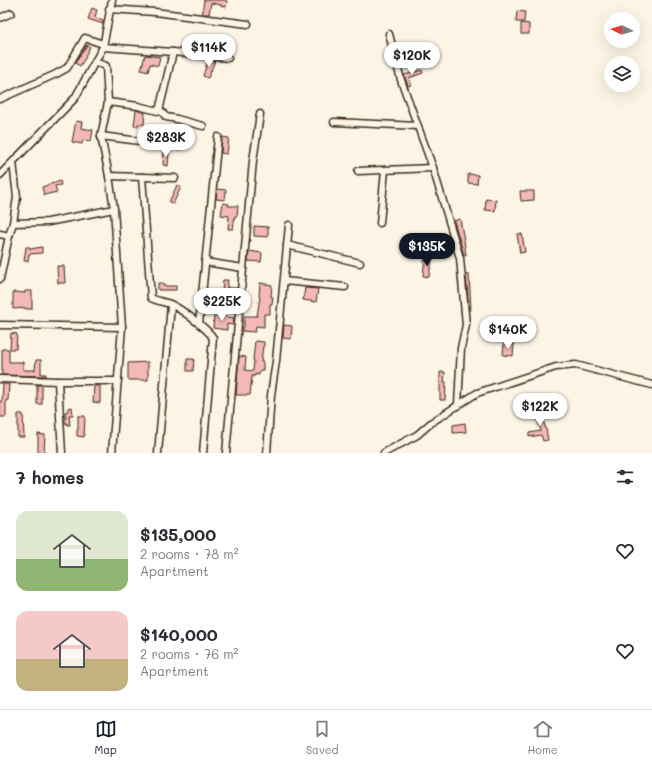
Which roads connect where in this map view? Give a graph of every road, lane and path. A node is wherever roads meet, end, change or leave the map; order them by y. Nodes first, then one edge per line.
1 (112, 0) edge
2 (109, 9) junction
3 (11, 13) dead end
4 (0, 18) edge
5 (248, 24) dead end
6 (389, 34) dead end
7 (103, 46) junction
8 (173, 52) junction
9 (228, 58) dead end
10 (95, 62) junction
11 (0, 99) edge
12 (108, 102) junction
13 (159, 111) junction
14 (260, 114) dead end
15 (334, 122) dead end
16 (203, 126) dead end
17 (418, 126) junction
18 (102, 136) junction
19 (218, 137) dead end
20 (178, 146) dead end
21 (13, 162) junction
22 (433, 168) junction
23 (385, 170) junction
24 (358, 171) dead end
25 (0, 175) edge
26 (109, 176) junction
27 (142, 177) junction
28 (175, 178) dead end
29 (114, 209) junction
30 (13, 223) junction
31 (380, 223) dead end
32 (289, 225) dead end
33 (0, 234) edge
34 (9, 236) junction
35 (287, 245) junction
36 (205, 262) junction
37 (360, 263) dead end
38 (243, 268) junction
39 (0, 279) edge
40 (284, 280) junction
41 (345, 287) dead end
42 (172, 305) junction
43 (199, 324) junction
44 (0, 326) edge
45 (122, 327) junction
46 (0, 379) edge
47 (58, 381) junction
48 (118, 381) junction
49 (652, 385) edge
50 (458, 405) junction
51 (62, 453) edge
52 (112, 453) edge
53 (158, 453) edge
54 (203, 453) edge
55 (226, 453) edge
56 (267, 453) edge
57 (384, 453) edge

1 - 2 street
2 - 5 street
2 - 7 street
3 - 4 street
6 - 17 street
7 - 8 street
7 - 10 street
7 - 11 street
8 - 9 street
8 - 13 street
10 - 12 street
10 - 21 street
12 - 13 street
12 - 18 street
13 - 16 street
14 - 38 street
15 - 17 street
17 - 22 street
18 - 20 street
18 - 26 street
19 - 36 street
21 - 25 street
21 - 30 street
22 - 23 street
22 - 50 street
23 - 24 street
23 - 31 street
26 - 27 street
26 - 29 street
27 - 28 street
27 - 42 street
29 - 30 street
29 - 45 street
30 - 34 street
32 - 35 street
33 - 34 street
34 - 39 street
35 - 37 street
35 - 40 street
36 - 38 street
36 - 43 street
38 - 55 street
40 - 41 street
40 - 56 street
42 - 43 street
42 - 53 street
43 - 54 street
44 - 45 street
45 - 48 street
46 - 47 street
47 - 48 street
47 - 51 street
48 - 52 street
49 - 50 street
50 - 57 street

